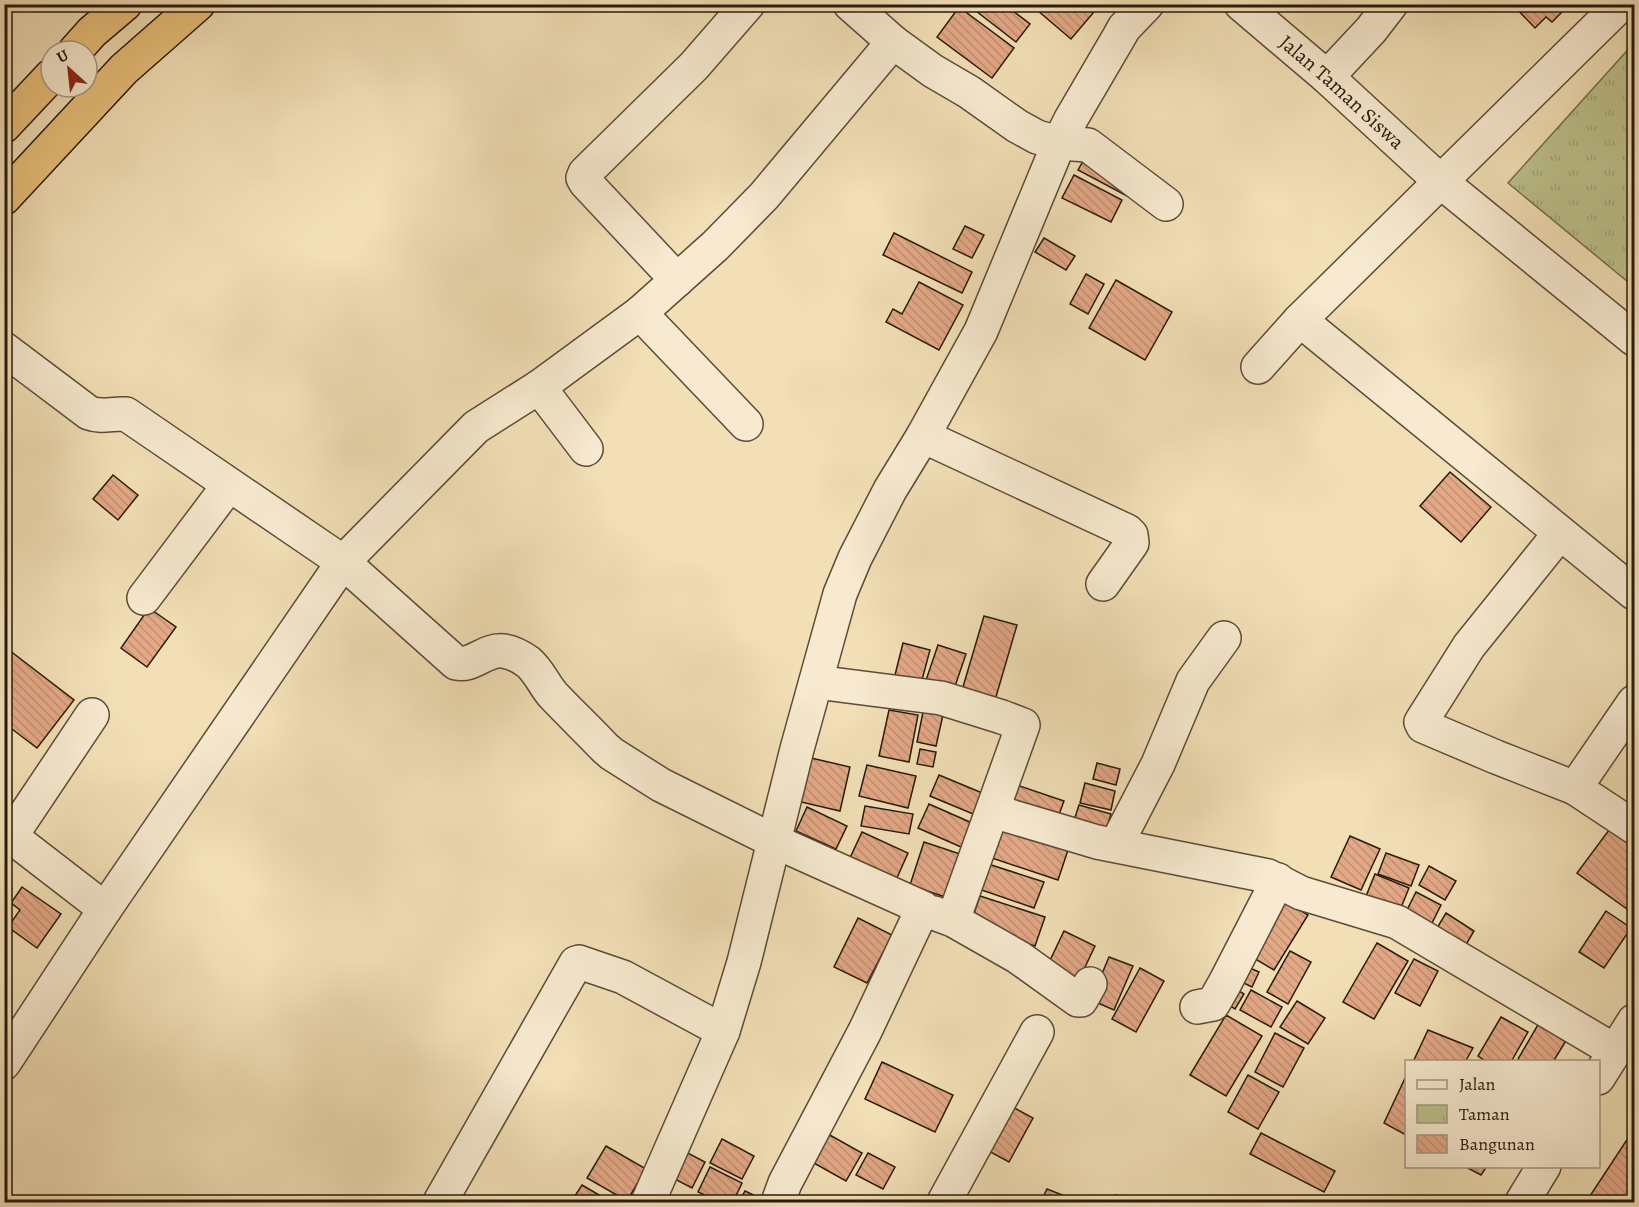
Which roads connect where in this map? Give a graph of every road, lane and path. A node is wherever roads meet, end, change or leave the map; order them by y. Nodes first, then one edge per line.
1 (125, 4) edge
2 (198, 4) edge
3 (748, 4) edge
4 (850, 4) edge
5 (1147, 4) edge
6 (1241, 4) edge
7 (1391, 4) edge
8 (1621, 4) edge
9 (86, 39) edge
10 (893, 42) junction
11 (1327, 77) junction
12 (39, 89) edge
13 (4, 126) edge
14 (1059, 143) junction
15 (1440, 181) junction
16 (4, 198) edge
17 (1166, 204) dead end
18 (677, 280) junction
19 (640, 313) junction
20 (1300, 320) junction
21 (1635, 339) edge
22 (4, 349) edge
23 (1258, 367) dead end
24 (539, 387) junction
25 (746, 424) dead end
26 (923, 436) junction
27 (586, 449) dead end
28 (229, 485) junction
29 (1560, 533) junction
30 (343, 562) junction
31 (1103, 584) dead end
32 (1635, 593) edge
33 (144, 598) dead end
34 (1224, 638) dead end
35 (816, 682) junction
36 (1635, 702) edge
37 (92, 715) dead end
38 (1575, 788) junction
39 (993, 810) junction
40 (1635, 827) edge
41 (8, 834) edge
42 (774, 841) junction
43 (1116, 845) junction
44 (1278, 880) junction
45 (105, 909) junction
46 (923, 909) junction
47 (954, 920) junction
48 (1197, 1007) dead end
49 (1635, 1021) edge
50 (723, 1031) junction
51 (4, 1063) edge
52 (1607, 1064) edge
53 (1543, 1168) edge
54 (440, 1203) edge
55 (648, 1203) edge
56 (778, 1203) edge
57 (944, 1203) edge
58 (1522, 1203) edge

1 - 9 highway
2 - 16 highway
3 - 18 street
4 - 10 street
5 - 14 street
6 - 11 street, Jalan Taman Siswa
7 - 11 street
8 - 15 street
10 - 14 street
10 - 18 street
11 - 15 street, Jalan Taman Siswa
12 - 13 highway
14 - 17 street
14 - 26 street
15 - 20 street
15 - 21 street, Jalan Taman Siswa
18 - 19 street
19 - 24 street
19 - 25 street
20 - 23 street
20 - 29 street
22 - 28 street
24 - 27 street
24 - 30 street
26 - 31 street
26 - 35 street
28 - 30 street
28 - 33 street
29 - 32 street
29 - 38 street
30 - 42 street
30 - 45 street
34 - 43 street
35 - 39 street
35 - 42 street
36 - 38 street
37 - 41 street
38 - 40 street
39 - 43 street
39 - 47 street
41 - 45 street
42 - 46 street
42 - 50 street
43 - 44 street
44 - 48 street
44 - 52 street
45 - 51 street
46 - 47 street
46 - 56 street
47 - 57 street
49 - 52 street
50 - 54 street
50 - 55 street
53 - 58 street

